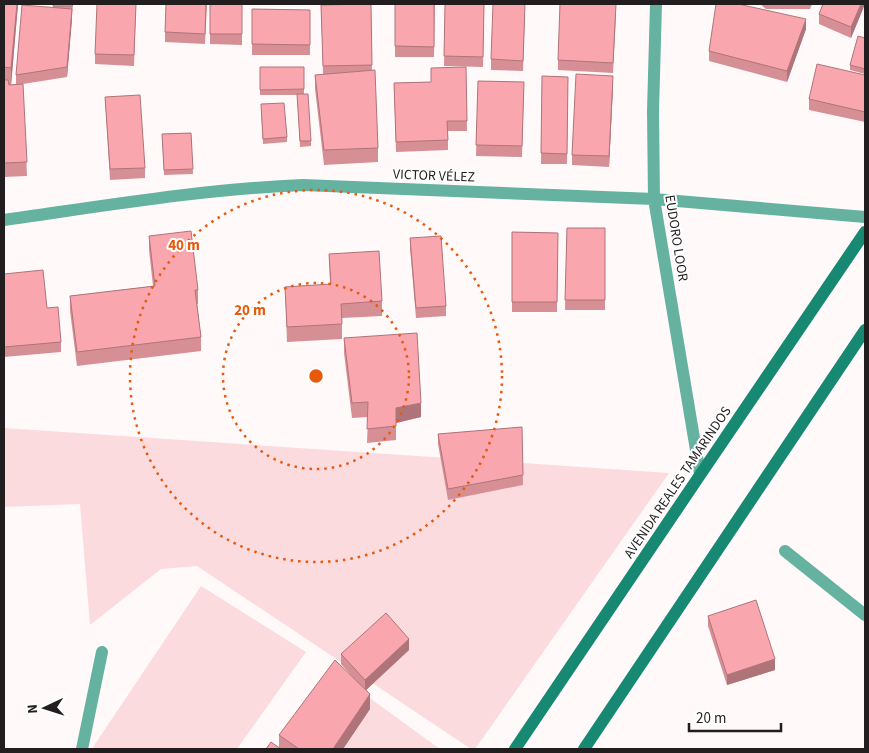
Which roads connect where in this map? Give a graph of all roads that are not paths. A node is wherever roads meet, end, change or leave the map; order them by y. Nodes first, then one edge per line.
1 (656, 4) edge
2 (654, 199) junction
3 (865, 217) edge
4 (4, 220) edge
5 (865, 232) edge
6 (865, 330) edge
7 (700, 474) junction
8 (785, 551) dead end
9 (865, 615) edge
10 (102, 652) dead end
11 (82, 749) edge
12 (515, 749) edge
13 (584, 749) edge

1 - 2 street, EUDORO LOOR
2 - 3 street, VICTOR VÉLEZ
2 - 4 street, VICTOR VÉLEZ
2 - 7 street, EUDORO LOOR
5 - 7 main road, AVENIDA REALES TAMARINDOS
6 - 13 main road
7 - 12 main road, AVENIDA REALES TAMARINDOS
8 - 9 street
10 - 11 street

